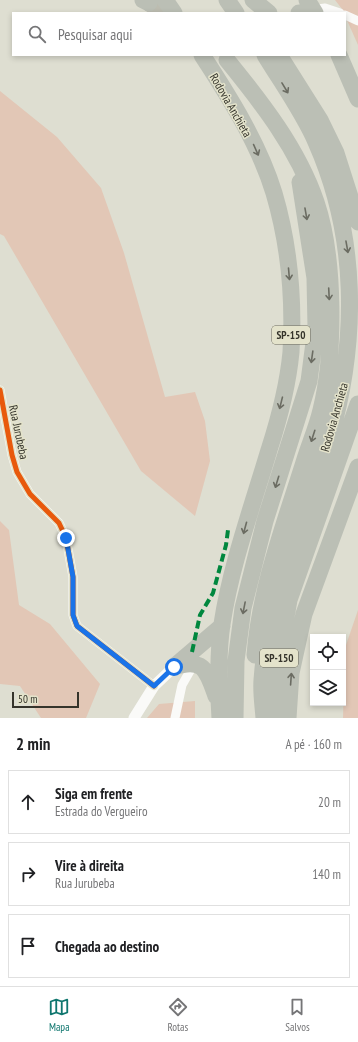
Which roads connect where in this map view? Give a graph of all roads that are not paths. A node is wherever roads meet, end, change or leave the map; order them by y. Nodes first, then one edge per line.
1 (227, 0) edge
2 (241, 0) edge
3 (253, 0) edge
4 (307, 0) edge
5 (153, 1) edge
6 (172, 12) edge
7 (235, 12) edge
8 (249, 12) edge
9 (268, 12) edge
10 (305, 12) edge
11 (314, 12) edge
12 (337, 12) edge
13 (346, 15) edge
14 (358, 21) edge
15 (203, 56) edge
16 (266, 56) edge
17 (339, 56) edge
18 (282, 58) edge
19 (227, 60) dead end
20 (358, 99) edge
21 (298, 162) junction
22 (358, 222) edge
23 (0, 390) edge
24 (358, 404) edge
25 (358, 467) edge
26 (222, 626) junction
27 (194, 664) junction
28 (174, 667) junction
29 (262, 680) junction
30 (154, 686) junction
31 (220, 712) edge
32 (134, 718) edge
33 (175, 718) edge
34 (235, 718) edge
35 (264, 718) edge
36 (276, 718) edge
37 (288, 718) edge

1 - 7 highway
2 - 8 highway
3 - 9 highway
4 - 11 highway
5 - 6 highway
10 - 12 street
13 - 14 street
15 -> 26 highway, Rodovia Anchieta / SP-150
16 -> 29 highway, Rodovia Anchieta / SP-150
17 - 20 highway
18 - 22 highway
19 - 21 highway
21 -> 29 highway
21 -> 34 highway
23 - 30 street, Rua Jurubeba
24 - 36 highway, Rodovia Anchieta / SP-150
37 -> 25 highway
26 - 28 highway
26 - 31 highway, Rodovia Anchieta / SP-150
27 - 28 highway
27 - 31 highway
27 - 33 street
28 - 30 street
29 - 35 highway, Rodovia Anchieta / SP-150
30 - 32 street

